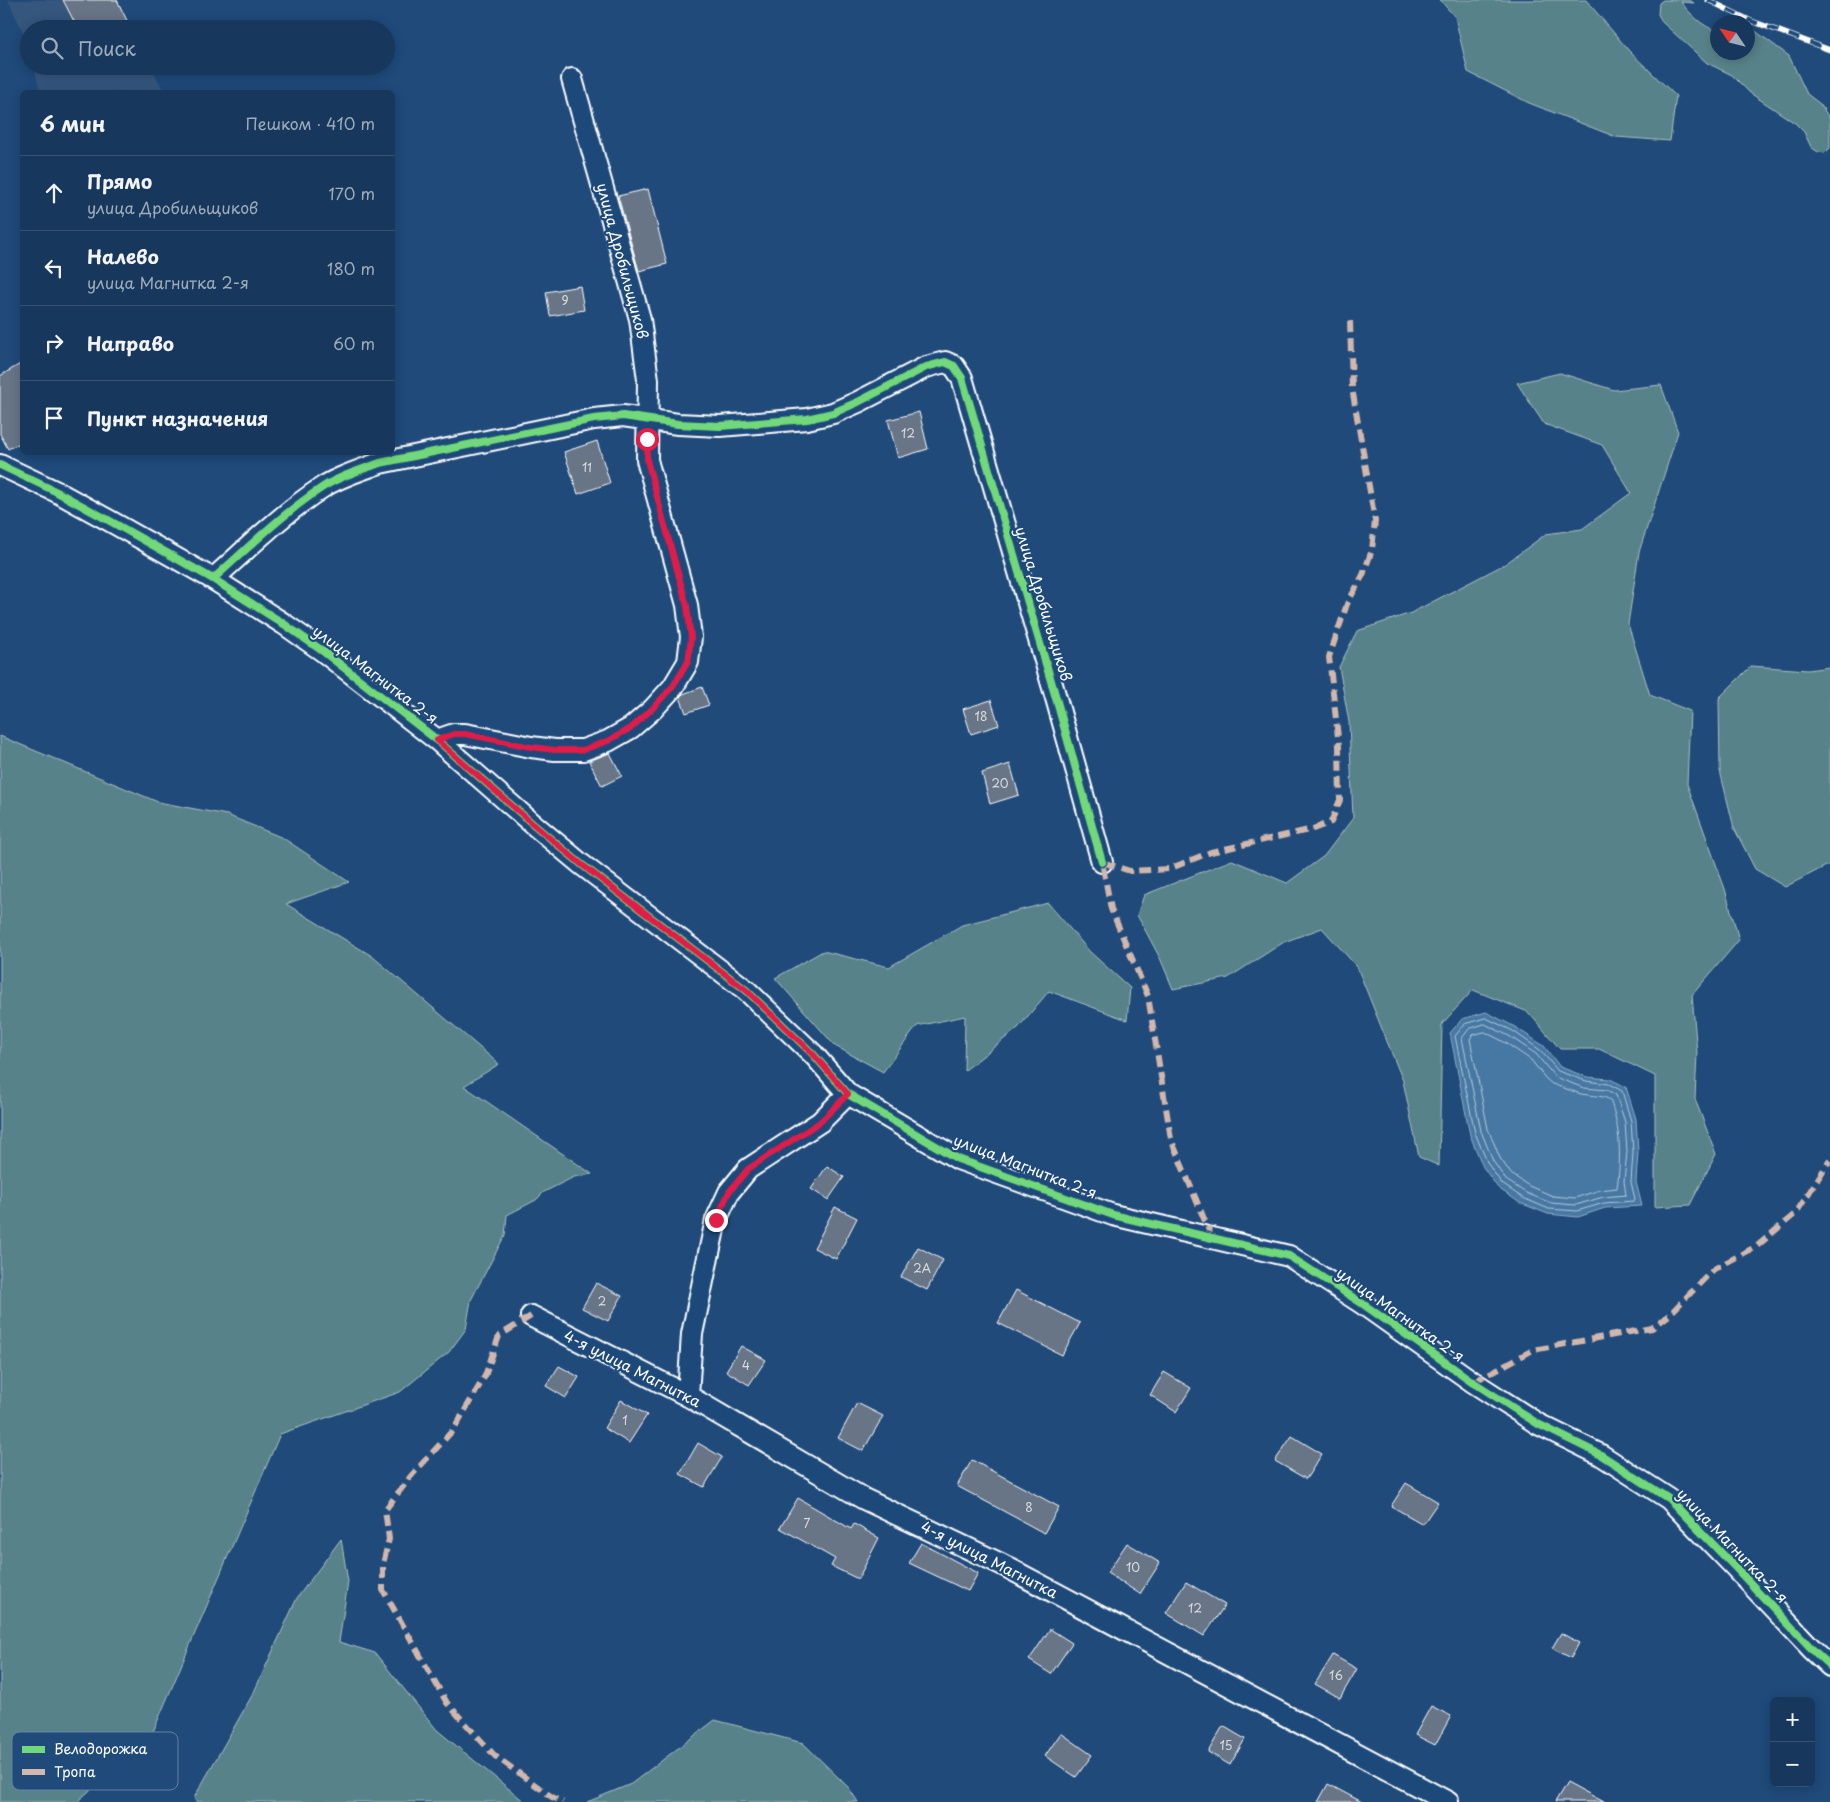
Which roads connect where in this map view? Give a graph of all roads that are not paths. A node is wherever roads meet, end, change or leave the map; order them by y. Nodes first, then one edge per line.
1 (572, 79) dead end
2 (648, 420) junction
3 (9, 470) edge
4 (213, 580) junction
5 (437, 740) junction
6 (1102, 862) dead end
7 (848, 1094) junction
8 (531, 1316) dead end
9 (688, 1396) junction
10 (1830, 1666) edge
11 (1448, 1802) edge

1 - 2 street, улица Дробильщиков
2 - 4 street
2 - 5 street, улица Дробильщиков
2 - 6 street, улица Дробильщиков
3 - 4 street, улица Магнитка 2-я
4 - 5 street, улица Магнитка 2-я
5 - 7 street, улица Магнитка 2-я
7 - 9 street
7 - 10 street, улица Магнитка 2-я
8 - 9 street, 4-я улица Магнитка
9 - 11 street, 4-я улица Магнитка

